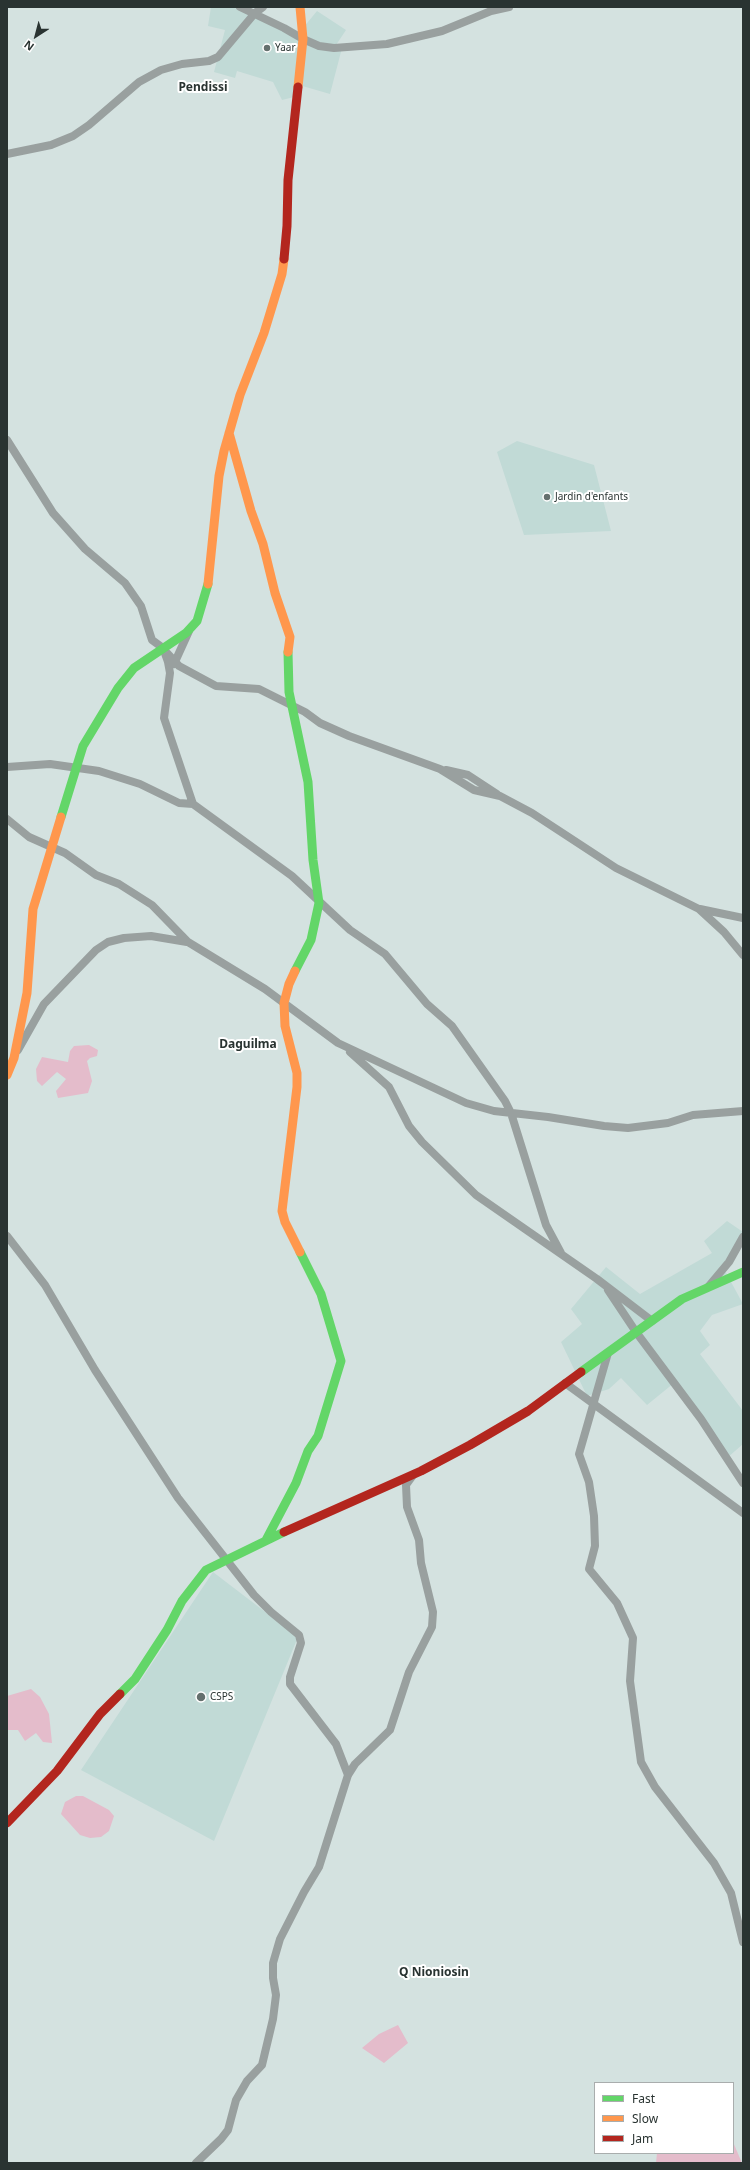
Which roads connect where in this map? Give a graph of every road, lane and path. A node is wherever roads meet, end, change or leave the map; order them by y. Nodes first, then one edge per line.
1 (240, 7) edge
2 (263, 7) edge
3 (300, 7) edge
4 (509, 7) edge
5 (254, 13) junction
6 (303, 39) junction
7 (7, 154) edge
8 (229, 433) junction
9 (7, 440) edge
10 (191, 627) junction
11 (163, 648) junction
12 (175, 661) junction
13 (168, 680) junction
14 (291, 705) junction
15 (7, 764) edge
16 (21, 766) junction
17 (78, 767) junction
18 (7, 768) edge
19 (193, 804) junction
20 (7, 819) edge
21 (52, 847) junction
22 (320, 903) junction
23 (699, 909) junction
24 (743, 918) edge
25 (188, 942) junction
26 (743, 954) edge
27 (284, 1003) junction
28 (338, 1043) junction
29 (14, 1058) junction
30 (7, 1075) edge
31 (743, 1111) edge
32 (511, 1114) junction
33 (7, 1236) edge
34 (743, 1237) edge
35 (561, 1253) junction
36 (743, 1272) edge
37 (604, 1284) junction
38 (706, 1289) junction
39 (652, 1321) junction
40 (636, 1332) junction
41 (608, 1352) junction
42 (565, 1383) junction
43 (593, 1403) junction
44 (414, 1474) junction
45 (743, 1483) edge
46 (743, 1513) edge
47 (266, 1540) junction
48 (226, 1559) junction
49 (348, 1775) junction
50 (7, 1823) edge
51 (743, 1942) edge
52 (196, 2163) edge

1 - 5 street
2 - 5 street
3 - 6 street
4 - 6 street
5 - 6 street
5 - 7 street
6 - 8 street
8 - 10 street
8 - 14 street
9 - 11 street
10 - 11 street
10 - 12 street
11 - 12 street
11 - 13 street
11 - 17 street
12 - 13 street
12 - 14 street
13 - 19 street
14 - 22 street
14 - 23 street
15 - 16 street
16 - 17 street
16 - 18 street
17 - 19 street
17 - 21 street
19 - 22 street
20 - 21 street
21 - 25 street
21 - 29 street
22 - 27 street
22 - 32 street
23 - 24 street
23 - 26 street
25 - 27 street
25 - 29 street
27 - 28 street
27 - 47 street
28 - 32 street
28 - 35 street
29 - 30 street
31 - 32 street
32 - 35 street
33 - 48 street
34 - 38 street
35 - 37 street
36 - 38 street
37 - 39 street
37 - 40 street
38 - 39 street
39 - 40 street
40 - 41 street
40 - 45 street
41 - 42 street
41 - 43 street
42 - 43 street
42 - 44 street
43 - 46 street
43 - 51 street
44 - 47 street
44 - 49 street
47 - 48 street
48 - 49 street
48 - 50 street
49 - 52 street

